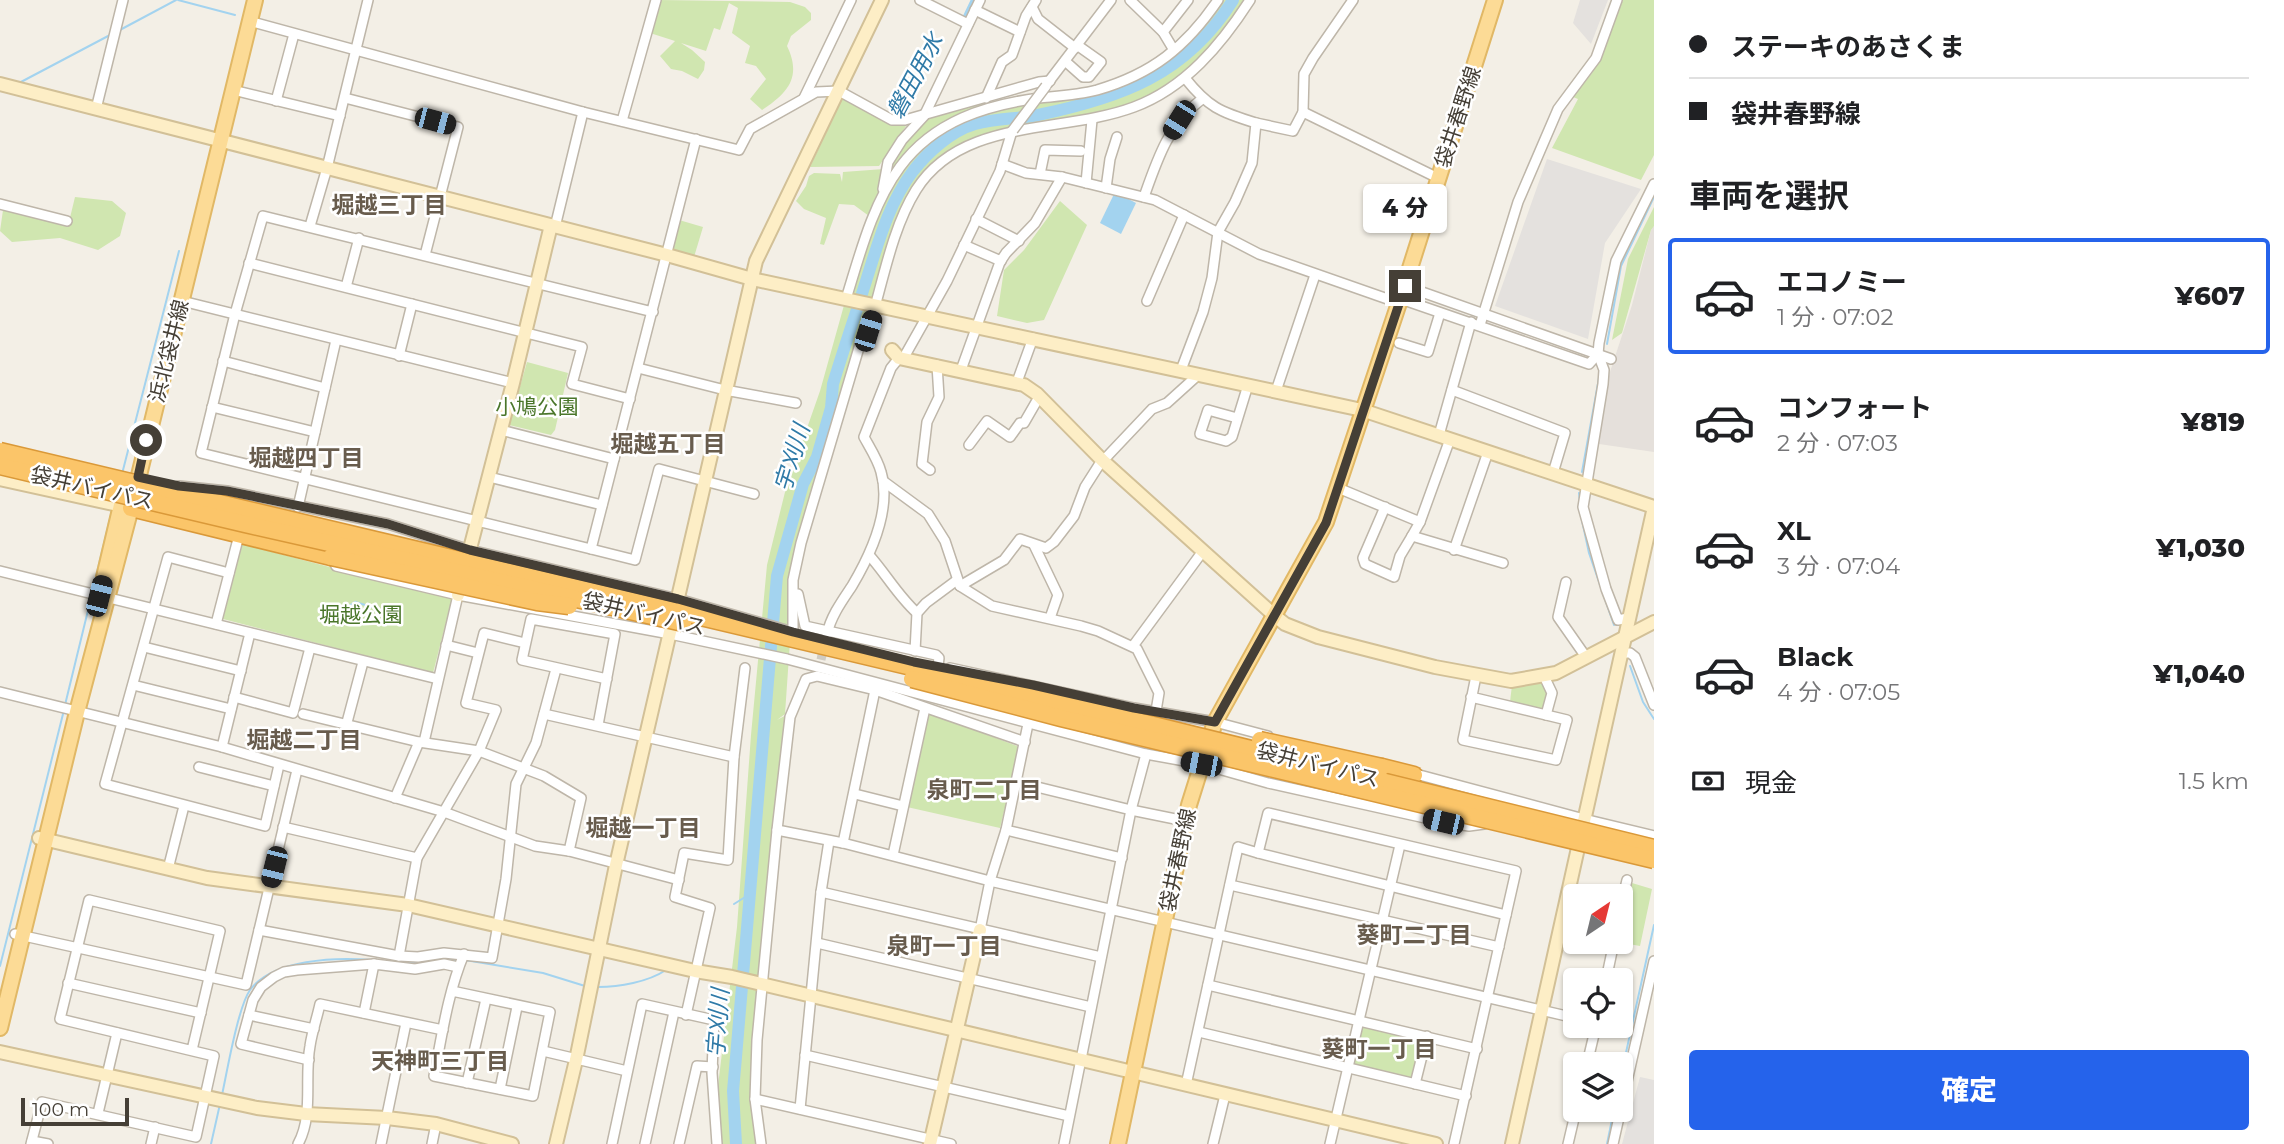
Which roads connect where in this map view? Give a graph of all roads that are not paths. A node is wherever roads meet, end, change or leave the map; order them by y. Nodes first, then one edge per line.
1 (123, 0) edge
2 (248, 0) edge
3 (255, 0) edge
4 (368, 0) edge
5 (656, 0) edge
6 (851, 0) edge
7 (882, 0) edge
8 (920, 0) edge
9 (980, 0) edge
10 (1111, 0) edge
11 (1130, 0) edge
12 (1218, 0) edge
13 (1250, 0) edge
14 (1353, 0) edge
15 (1495, 0) edge
16 (1617, 0) edge
17 (1186, 1) edge
18 (1034, 4) edge
19 (975, 10) junction
20 (249, 21) junction
21 (968, 24) junction
22 (1020, 32) junction
23 (1163, 32) junction
24 (294, 34) junction
25 (1076, 46) junction
26 (1172, 47) dead end
27 (355, 50) junction
28 (1065, 61) junction
29 (1185, 78) junction
30 (1048, 83) junction
31 (0, 84) edge
32 (233, 90) junction
33 (839, 91) junction
34 (986, 97) junction
35 (345, 98) junction
36 (804, 98) junction
37 (1202, 99) junction
38 (276, 101) junction
39 (96, 109) junction
40 (982, 110) junction
41 (583, 112) junction
42 (1303, 113) junction
43 (340, 116) junction
44 (924, 116) junction
45 (1092, 120) junction
46 (622, 121) junction
47 (1256, 122) junction
48 (1012, 132) junction
49 (1117, 137) dead end
50 (696, 139) junction
51 (218, 141) junction
52 (1081, 151) dead end
53 (1002, 164) junction
54 (327, 168) junction
55 (1040, 174) junction
56 (1062, 177) junction
57 (1438, 178) junction
58 (1086, 183) junction
59 (1654, 184) edge
60 (1106, 188) junction
61 (1144, 197) junction
62 (881, 198) junction
63 (441, 199) junction
64 (0, 204) edge
65 (1184, 215) junction
66 (976, 219) junction
67 (67, 221) dead end
68 (310, 226) junction
69 (553, 226) junction
70 (1218, 232) junction
71 (359, 238) junction
72 (1019, 241) junction
73 (964, 246) junction
74 (425, 255) junction
75 (667, 255) junction
76 (1001, 261) junction
77 (249, 263) junction
78 (1315, 275) junction
79 (751, 279) junction
80 (537, 283) junction
81 (346, 287) junction
82 (1402, 296) junction
83 (847, 299) junction
84 (182, 301) junction
85 (1147, 301) dead end
86 (412, 304) junction
87 (876, 306) junction
88 (653, 312) junction
89 (1440, 313) junction
90 (235, 314) junction
91 (1484, 314) junction
92 (926, 315) junction
93 (1475, 324) junction
94 (978, 327) junction
95 (525, 331) junction
96 (1538, 333) junction
97 (1033, 338) junction
98 (335, 341) junction
99 (1399, 343) dead end
100 (1534, 345) junction
101 (1598, 354) junction
102 (399, 356) junction
103 (898, 356) junction
104 (1611, 359) dead end
105 (223, 361) junction
106 (937, 365) junction
107 (638, 368) junction
108 (961, 370) junction
109 (1181, 370) junction
110 (1198, 375) junction
111 (1017, 382) junction
112 (513, 383) junction
113 (1248, 385) junction
114 (325, 388) junction
115 (725, 390) junction
116 (1452, 390) junction
117 (1276, 391) junction
118 (1039, 397) junction
119 (630, 399) junction
120 (796, 403) dead end
121 (212, 407) junction
122 (1362, 410) junction
123 (1237, 418) junction
124 (501, 430) junction
125 (314, 432) junction
126 (1444, 437) junction
127 (0, 444) edge
128 (969, 445) dead end
129 (0, 451) edge
130 (1488, 452) junction
131 (614, 459) junction
132 (1103, 461) junction
133 (0, 466) edge
134 (930, 470) dead end
135 (1553, 473) junction
136 (133, 475) junction
137 (304, 477) junction
138 (489, 477) junction
139 (0, 479) edge
140 (705, 481) junction
141 (883, 481) junction
142 (1586, 484) junction
143 (179, 486) junction
144 (1338, 488) junction
145 (754, 494) dead end
146 (602, 505) junction
147 (126, 507) junction
148 (298, 507) junction
149 (1385, 507) junction
150 (1654, 507) edge
151 (478, 520) junction
152 (1420, 522) junction
153 (214, 528) junction
154 (1412, 536) junction
155 (238, 539) junction
156 (1034, 545) junction
157 (591, 549) junction
158 (470, 550) junction
159 (1454, 550) junction
160 (1203, 551) junction
161 (869, 555) junction
162 (1503, 563) dead end
163 (0, 571) edge
164 (229, 573) junction
165 (793, 580) junction
166 (1566, 582) dead end
167 (958, 583) junction
168 (458, 595) junction
169 (104, 597) junction
170 (678, 599) junction
171 (153, 609) junction
172 (917, 613) junction
173 (1275, 616) junction
174 (1050, 618) junction
175 (1628, 618) junction
176 (690, 620) junction
177 (1654, 622) edge
178 (216, 624) junction
179 (793, 632) junction
180 (828, 632) junction
181 (250, 633) junction
182 (670, 634) junction
183 (1624, 637) junction
184 (524, 643) junction
185 (446, 645) junction
186 (144, 646) junction
187 (1133, 646) junction
188 (310, 648) junction
189 (915, 650) junction
190 (478, 653) junction
191 (1621, 653) junction
192 (1586, 657) junction
193 (363, 662) junction
194 (938, 666) junction
195 (745, 668) dead end
196 (556, 669) junction
197 (241, 671) junction
198 (1476, 676) junction
199 (1544, 676) junction
200 (607, 679) junction
201 (438, 680) junction
202 (133, 685) junction
203 (1033, 685) junction
204 (874, 690) junction
205 (0, 692) edge
206 (1041, 694) dead end
207 (234, 697) junction
208 (1471, 697) junction
209 (1654, 705) edge
210 (925, 708) junction
211 (231, 709) junction
212 (74, 711) junction
213 (1156, 711) junction
214 (303, 714) dead end
215 (544, 714) junction
216 (1109, 714) junction
217 (1035, 715) dead end
218 (1546, 715) junction
219 (1061, 718) junction
220 (1215, 722) junction
221 (1025, 723) junction
222 (123, 724) junction
223 (598, 725) junction
224 (346, 726) junction
225 (647, 737) junction
226 (422, 742) junction
227 (1025, 742) junction
228 (222, 747) junction
229 (479, 751) junction
230 (1146, 754) junction
231 (734, 757) junction
232 (1201, 764) junction
233 (279, 765) junction
234 (199, 767) dead end
235 (523, 768) junction
236 (297, 770) junction
237 (1414, 775) junction
238 (1017, 782) junction
239 (274, 786) junction
240 (855, 794) junction
241 (395, 798) junction
242 (184, 806) junction
243 (903, 806) junction
244 (1131, 810) junction
245 (444, 812) junction
246 (1584, 819) junction
247 (1185, 821) junction
248 (1482, 823) junction
249 (283, 827) junction
250 (777, 830) junction
251 (1006, 830) junction
252 (1654, 836) edge
253 (511, 838) junction
254 (43, 839) junction
255 (829, 841) junction
256 (843, 843) junction
257 (1400, 845) junction
258 (1577, 846) junction
259 (1654, 848) edge
260 (569, 851) junction
261 (1258, 853) junction
262 (893, 855) junction
263 (417, 858) junction
264 (1122, 858) junction
265 (1654, 860) edge
266 (616, 865) junction
267 (1654, 867) edge
268 (168, 869) junction
269 (679, 880) junction
270 (1627, 880) dead end
271 (990, 881) junction
272 (1626, 884) edge
273 (1230, 885) junction
274 (1391, 885) junction
275 (269, 887) junction
276 (821, 892) junction
277 (408, 905) junction
278 (1111, 909) junction
279 (1506, 915) junction
280 (1383, 921) junction
281 (1165, 922) junction
282 (498, 925) junction
283 (259, 930) junction
284 (980, 930) junction
285 (19, 934) junction
286 (1218, 935) junction
287 (817, 943) junction
288 (76, 947) junction
289 (1499, 947) junction
290 (600, 948) junction
291 (464, 954) junction
292 (399, 956) junction
293 (1101, 957) junction
294 (1654, 961) edge
295 (374, 964) junction
296 (458, 967) junction
297 (1370, 969) junction
298 (695, 971) junction
299 (210, 977) junction
300 (969, 978) junction
301 (68, 983) junction
302 (764, 985) junction
303 (1208, 985) junction
304 (452, 991) junction
305 (0, 996) edge
306 (810, 996) junction
307 (1489, 998) junction
308 (486, 999) junction
309 (517, 1007) junction
310 (1091, 1007) junction
311 (1542, 1010) junction
312 (674, 1012) junction
313 (201, 1013) junction
314 (364, 1013) junction
315 (249, 1015) junction
316 (686, 1015) junction
317 (1563, 1015) edge
318 (1359, 1020) junction
319 (406, 1023) junction
320 (0, 1028) edge
321 (314, 1029) junction
322 (443, 1030) junction
323 (955, 1031) junction
324 (1199, 1032) junction
325 (117, 1034) junction
326 (1427, 1036) junction
327 (1477, 1049) junction
328 (192, 1051) junction
329 (543, 1051) junction
330 (0, 1052) edge
331 (806, 1055) junction
332 (309, 1060) junction
333 (576, 1060) junction
334 (1079, 1060) junction
335 (713, 1067) junction
336 (1348, 1067) junction
337 (627, 1072) junction
338 (1133, 1073) junction
339 (106, 1075) junction
340 (467, 1083) junction
341 (1415, 1084) junction
342 (1186, 1086) junction
343 (944, 1087) junction
344 (500, 1088) junction
345 (1225, 1095) junction
346 (1466, 1096) junction
347 (205, 1097) junction
348 (755, 1100) junction
349 (800, 1109) junction
350 (98, 1113) junction
351 (306, 1114) junction
352 (1069, 1116) junction
353 (387, 1118) junction
354 (1336, 1119) junction
355 (1573, 1122) edge
356 (436, 1124) junction
357 (155, 1127) junction
358 (31, 1142) edge
359 (930, 1142) edge
360 (48, 1144) edge
361 (151, 1144) edge
362 (298, 1144) edge
363 (381, 1144) edge
364 (432, 1144) edge
365 (512, 1144) edge
366 (556, 1144) edge
367 (612, 1144) edge
368 (645, 1144) edge
369 (679, 1144) edge
370 (717, 1144) edge
371 (761, 1144) edge
372 (951, 1144) edge
373 (1064, 1144) edge
374 (1118, 1144) edge
375 (1213, 1144) edge
376 (1330, 1144) edge
377 (1437, 1144) edge
378 (1454, 1144) edge
379 (1512, 1144) edge
380 (1568, 1144) edge
381 (1613, 1144) edge

1 - 39 street
2 - 51 main road, 浜北袋井線
3 - 20 main road, 浜北袋井線
4 - 27 street
5 - 46 street
6 - 36 street
7 - 33 street
8 - 21 street
9 - 19 street
10 - 25 street
11 - 23 street
12 - 40 street
13 - 29 street
14 - 42 street
15 - 57 main road, 袋井春野線
16 - 91 street
17 - 23 street
18 - 22 street
18 - 25 street
19 - 21 street
19 - 22 street
20 - 24 street
20 - 32 main road, 浜北袋井線
21 - 44 street
22 - 34 street
23 - 26 street
24 - 27 street
24 - 38 street
25 - 28 street
25 - 28 street
27 - 35 street
27 - 41 street
28 - 30 street
29 - 37 street
29 - 45 street
30 - 34 street
30 - 48 street, bridge
31 - 39 street
32 - 38 street
32 - 51 main road, 浜北袋井線
33 - 36 street
33 - 44 street
33 - 79 street
34 - 40 street
34 - 44 street
35 - 43 street
35 - 63 street
36 - 50 street
37 - 47 street
37 - 61 street
38 - 43 street
39 - 51 street
40 - 62 street
41 - 46 street
41 - 69 street
42 - 47 street
42 - 57 street
43 - 54 street
44 - 62 street
45 - 48 street
45 - 58 street
46 - 50 street
47 - 70 street
48 - 53 street
48 - 87 street
49 - 60 street
50 - 75 street
51 - 54 street
51 - 84 main road, 浜北袋井線
51 - 136 main road, 浜北袋井線
52 - 55 street
53 - 55 street
53 - 66 street
54 - 63 street
54 - 68 street
55 - 56 street
56 - 58 street
56 - 72 street
57 - 82 main road, 袋井春野線
58 - 60 street
59 - 101 street
60 - 61 street
61 - 65 street
62 - 83 street
63 - 69 street
63 - 74 street
64 - 67 street
65 - 70 street
65 - 85 street
66 - 72 street
66 - 73 street
68 - 71 street
68 - 77 street
69 - 75 street
69 - 80 street
70 - 78 street
70 - 109 street
71 - 74 street
71 - 81 street
72 - 76 street
73 - 76 street
73 - 92 street
74 - 80 street
75 - 79 street
75 - 88 street
76 - 94 street
77 - 81 street
77 - 90 street
78 - 82 street
78 - 117 street
79 - 83 street
79 - 115 street
80 - 88 street
80 - 95 street
81 - 86 street
82 - 89 street
82 - 91 street
82 - 122 main road, 袋井春野線
83 - 87 street
84 - 90 street
84 - 136 main road, 浜北袋井線
86 - 95 street
86 - 102 street
87 - 92 street
87 - 165 street
88 - 107 street
89 - 93 street
89 - 99 street
90 - 98 street
90 - 105 street
91 - 93 street
91 - 96 street
92 - 94 street
92 - 103 street
93 - 100 street
93 - 116 street
94 - 97 street
94 - 108 street
95 - 112 street
95 - 119 street
96 - 100 street
96 - 101 street
97 - 109 street
97 - 111 street
98 - 102 street
98 - 114 street
100 - 101 street
101 - 104 street
101 - 142 street
102 - 112 street
103 - 106 street
103 - 141 street
105 - 114 street
105 - 121 street
106 - 108 street
106 - 134 street
107 - 115 street
107 - 119 street
108 - 111 street
109 - 110 street
110 - 113 street
110 - 132 street
111 - 118 street
112 - 124 street
113 - 117 street
113 - 123 street
114 - 125 street
115 - 120 street
115 - 140 street
116 - 126 street
116 - 135 street
117 - 122 street
118 - 128 street
118 - 132 street
119 - 131 street
121 - 125 street
121 - 137 street
122 - 126 street
122 - 144 main road, 袋井春野線
123 - 123 street
124 - 131 street
124 - 138 street
125 - 137 street
126 - 130 street
126 - 152 street
127 - 136 street
129 - 176 highway, 袋井バイパス, bridge
130 - 135 street
130 - 159 street
131 - 146 street
132 - 156 street
132 - 160 street
133 - 176 highway, 袋井バイパス, bridge
135 - 142 street
136 - 143 highway
136 - 147 main road, 浜北袋井線
137 - 148 street
137 - 151 street
138 - 146 street
138 - 151 street
139 - 147 street
140 - 145 street
140 - 157 street
140 - 170 street
141 - 161 street
141 - 167 street
142 - 150 street
142 - 175 street
143 - 148 street
143 - 176 highway, bridge
144 - 149 street
144 - 173 main road, 袋井春野線
146 - 157 street
147 - 153 highway
147 - 169 main road, 浜北袋井線
148 - 158 street
149 - 152 street
149 - 154 street
150 - 175 street
151 - 157 street
151 - 158 street
152 - 154 street
153 - 155 street
153 - 176 highway, bridge
154 - 159 street
155 - 164 street
155 - 168 street
156 - 167 street
156 - 174 street
158 - 168 street
158 - 170 street
159 - 162 street
160 - 173 street
160 - 187 street
161 - 172 street
161 - 180 street
163 - 169 street
164 - 171 street
164 - 178 street
165 - 179 street
165 - 180 street
166 - 192 street
167 - 172 street
167 - 174 street
168 - 182 street
168 - 185 street
169 - 171 street
169 - 212 main road, 浜北袋井線
170 - 179 street
170 - 182 street
171 - 178 street
171 - 186 street
172 - 189 street
173 - 198 street
173 - 220 main road, 袋井春野線
174 - 187 street
175 - 183 street
176 - 216 highway, 袋井バイパス, bridge
176 - 219 highway, 袋井バイパス, bridge
177 - 183 street
178 - 181 street
179 - 194 street
180 - 189 street
181 - 188 street
181 - 197 street
182 - 221 street
182 - 225 street
183 - 191 street
183 - 192 street
184 - 190 street
184 - 196 street
184 - 200 street
185 - 190 street
185 - 201 street
186 - 197 street
186 - 202 street
187 - 213 street
188 - 193 street
188 - 207 street
189 - 194 street
190 - 229 street
191 - 209 street
191 - 246 street
192 - 199 street
193 - 201 street
193 - 224 street
194 - 203 street
195 - 231 street
196 - 200 street
196 - 215 street
197 - 207 street
198 - 199 street
198 - 208 street
199 - 218 street
200 - 223 street
201 - 226 street
202 - 211 street
202 - 222 street
203 - 206 street
203 - 213 street
204 - 210 street
204 - 240 street
204 - 250 street
205 - 212 street
207 - 211 street
208 - 218 street
208 - 218 street
210 - 227 street
210 - 243 street
211 - 228 street
212 - 222 street
212 - 254 main road, 浜北袋井線
213 - 220 street
214 - 224 street
215 - 223 street
215 - 235 street
216 - 237 highway, bridge
216 - 259 highway, 袋井バイパス, bridge
217 - 221 street
219 - 248 highway, bridge
219 - 265 highway, 袋井バイパス, bridge
220 - 232 main road, 袋井春野線
220 - 237 street
221 - 227 street
221 - 230 street
222 - 228 street
222 - 242 street
223 - 225 street
224 - 226 street
225 - 231 street
225 - 266 street
226 - 229 street
226 - 241 street
227 - 238 street
228 - 233 street
229 - 235 street
229 - 245 street
230 - 232 street
230 - 244 street
231 - 269 street
232 - 247 main road, 袋井春野線
232 - 248 street
233 - 236 street
233 - 239 street
234 - 239 street
235 - 253 street
235 - 260 street
236 - 241 street
236 - 249 street
237 - 246 street
238 - 244 street
238 - 251 street
239 - 242 street
240 - 243 street
240 - 256 street
241 - 245 street
242 - 268 street
243 - 262 street
244 - 247 street
244 - 264 street
245 - 253 street
245 - 263 street
246 - 252 street
246 - 258 street
247 - 281 main road, 袋井春野線
248 - 258 street
249 - 263 street
249 - 275 street
250 - 255 street
250 - 302 street
251 - 264 street
251 - 271 street
253 - 260 street
253 - 282 street
254 - 268 street
254 - 285 main road, 浜北袋井線
255 - 256 street
255 - 276 street
256 - 262 street
257 - 261 street
257 - 274 street
257 - 279 street
258 - 267 street
258 - 311 street
260 - 266 street
261 - 273 street
261 - 274 street
262 - 271 street
263 - 277 street
264 - 278 street
266 - 269 street
266 - 290 street
268 - 275 street
269 - 298 street
270 - 272 street
271 - 278 street
271 - 284 street
273 - 280 street
273 - 286 street
274 - 279 street
274 - 280 street
275 - 277 street
275 - 283 street
276 - 284 street
276 - 287 street
277 - 282 street
277 - 292 street
278 - 281 street
278 - 293 street
279 - 289 street
280 - 289 street
280 - 297 street
281 - 286 street
281 - 338 main road, 袋井春野線
282 - 290 street
282 - 291 street
283 - 292 street
283 - 299 street
284 - 293 street
284 - 300 street
285 - 288 street
285 - 305 main road, 浜北袋井線
285 - 320 main road, 浜北袋井線
286 - 297 street
286 - 303 street
287 - 300 street
287 - 306 street
288 - 299 street
288 - 299 street
288 - 301 street
289 - 307 street
290 - 298 street
290 - 333 street
291 - 292 street
291 - 296 street
293 - 310 street
294 - 381 street
295 - 296 street
295 - 314 street
295 - 315 street
296 - 304 street
297 - 307 street
297 - 318 street
298 - 302 street
298 - 316 street
299 - 313 street
300 - 310 street
300 - 323 street
301 - 313 street
301 - 325 street
302 - 306 street
302 - 348 street
303 - 318 street
303 - 324 street
304 - 308 street
304 - 322 street
306 - 323 street
306 - 331 street
307 - 311 street
307 - 327 street
308 - 309 street
308 - 340 street
309 - 329 street
309 - 344 street
310 - 334 street
311 - 317 street
311 - 379 street
312 - 316 street
312 - 337 street
312 - 368 street
313 - 328 street
314 - 319 street
314 - 321 street
315 - 321 street
315 - 332 street
316 - 335 street
318 - 326 street
318 - 336 street
319 - 322 street
319 - 353 street
321 - 332 street
322 - 340 street
323 - 334 street
323 - 343 street
324 - 336 street
324 - 342 street
325 - 328 street
325 - 339 street
326 - 327 street
326 - 341 street
327 - 346 street
328 - 347 street
329 - 333 street
329 - 344 street
330 - 339 street
331 - 343 street
331 - 349 street
332 - 351 street
333 - 337 street
333 - 366 street
334 - 338 street
334 - 352 street
335 - 369 street
335 - 370 street
336 - 341 street
336 - 354 street
337 - 367 street
338 - 342 street
338 - 374 main road, 袋井春野線
339 - 347 street
339 - 350 street
340 - 344 street
341 - 346 street
342 - 345 street
343 - 352 street
343 - 359 street
345 - 354 street
345 - 375 street
346 - 378 street
347 - 351 street
347 - 357 street
348 - 349 street
348 - 371 street
349 - 359 street
350 - 357 street
350 - 358 street
351 - 353 street
351 - 362 street
352 - 373 street
353 - 356 street
353 - 363 street
354 - 376 street
354 - 377 street
355 - 380 street
356 - 364 street
356 - 365 street
357 - 361 street
358 - 360 street
359 - 372 street

